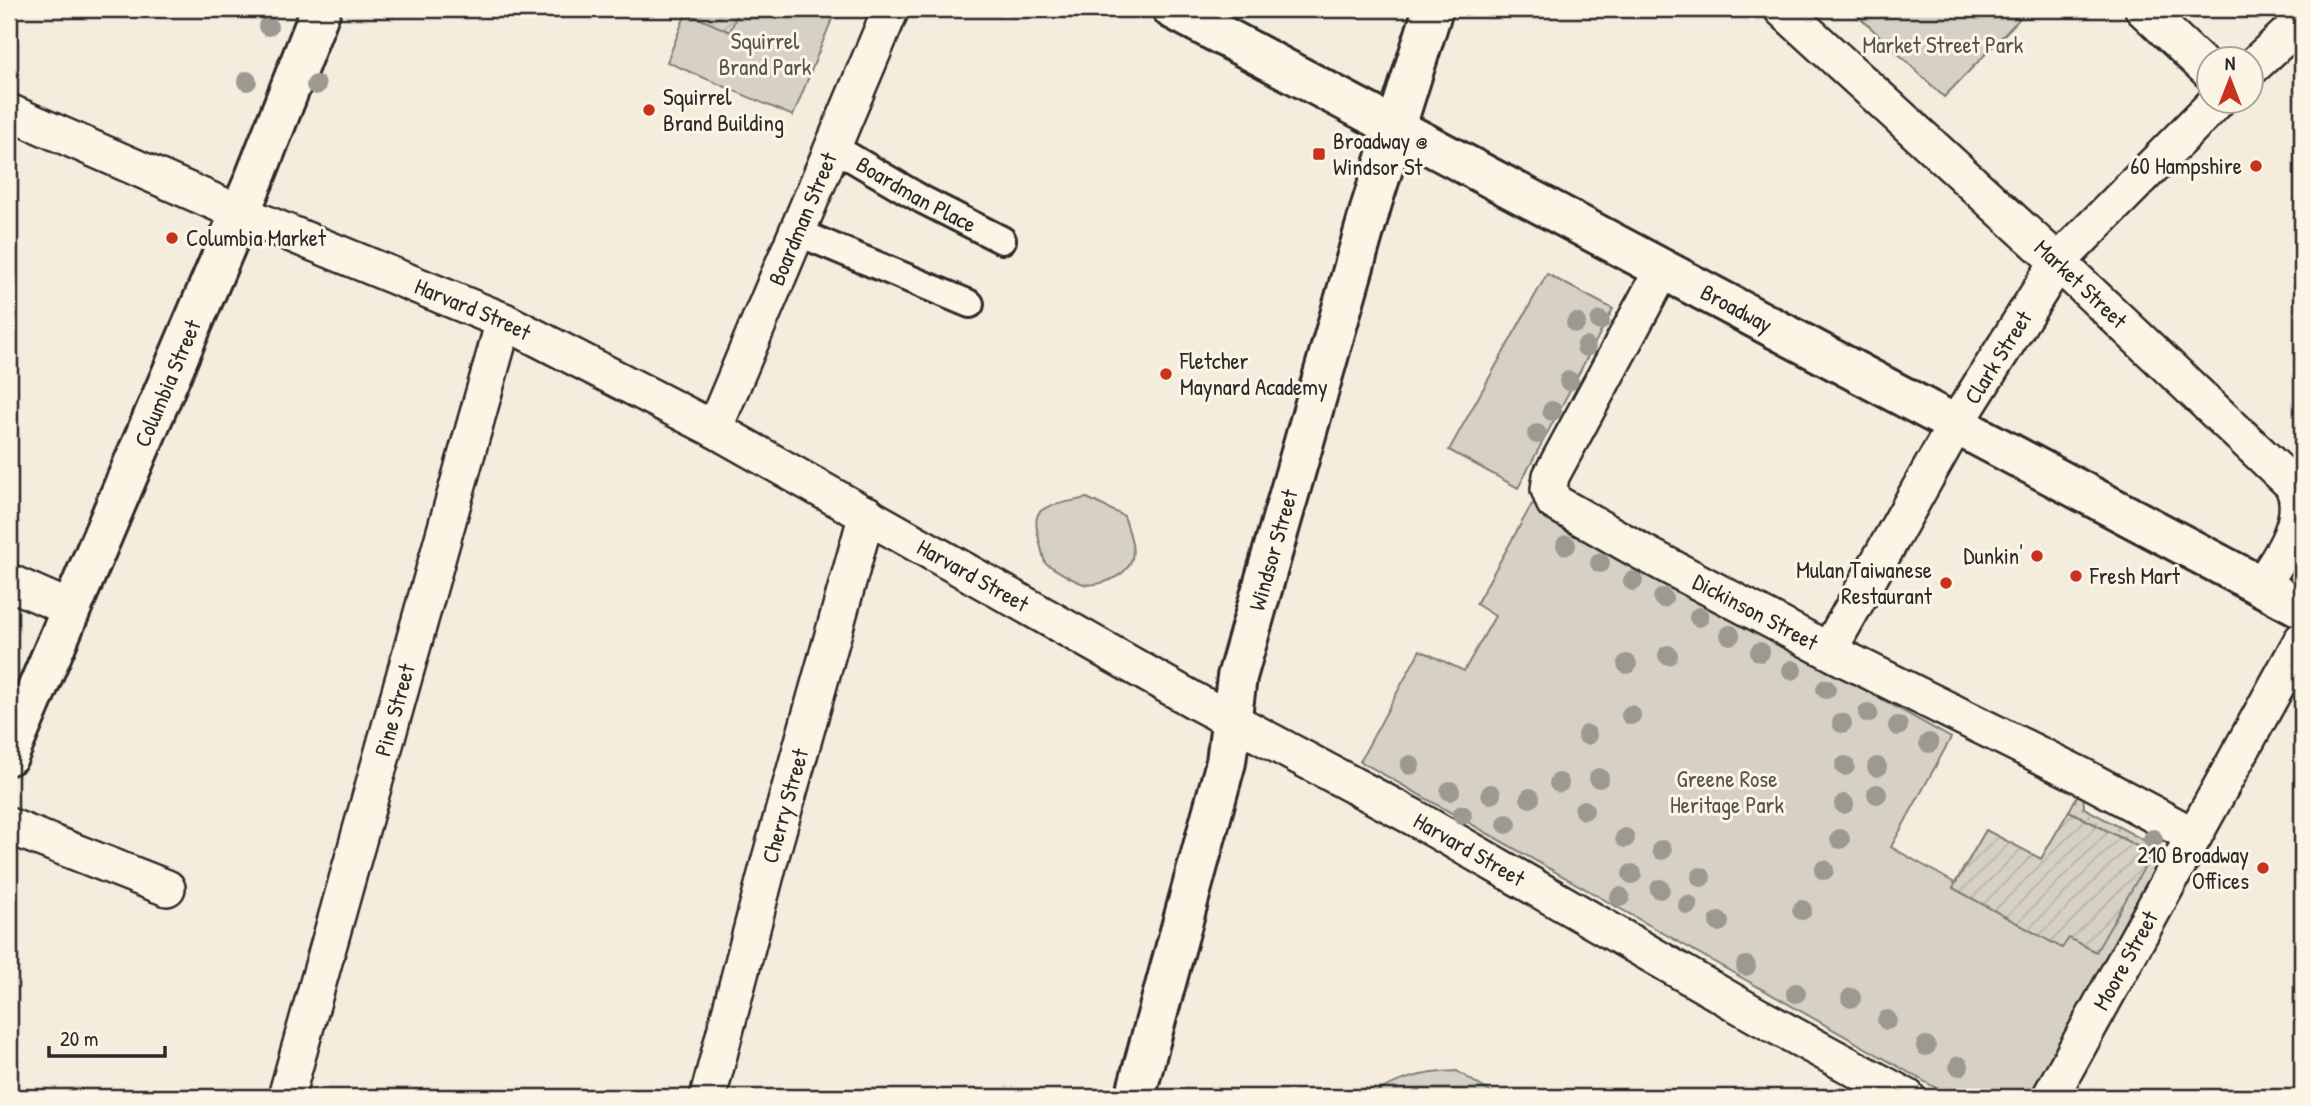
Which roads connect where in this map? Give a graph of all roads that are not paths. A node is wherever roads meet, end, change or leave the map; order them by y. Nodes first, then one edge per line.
1 (321, 9) edge
2 (891, 9) edge
3 (1172, 9) edge
4 (1433, 9) edge
5 (1783, 9) edge
6 (2143, 9) edge
7 (2302, 21) edge
8 (2266, 54) edge
9 (2196, 59) edge
10 (9, 112) edge
11 (2202, 116) edge
12 (1397, 128) junction
13 (833, 147) junction
14 (240, 213) junction
15 (797, 232) junction
16 (1002, 240) dead end
17 (2058, 262) junction
18 (1663, 269) junction
19 (970, 304) dead end
20 (504, 321) junction
21 (1955, 424) junction
22 (714, 429) junction
23 (866, 514) junction
24 (9, 582) edge
25 (2261, 586) junction
26 (2302, 608) edge
27 (71, 609) junction
28 (2302, 640) edge
29 (1829, 650) junction
30 (1230, 719) junction
31 (9, 755) edge
32 (9, 826) edge
33 (2194, 836) junction
34 (167, 888) dead end
35 (286, 1097) edge
36 (708, 1097) edge
37 (1135, 1097) edge
38 (1907, 1097) edge
39 (2050, 1097) edge

1 - 14 main road, Columbia Street
2 - 13 street, Boardman Street
3 - 12 main road, Broadway
4 - 12 main road, Windsor Street
5 - 17 street, Market Street
6 - 9 street
7 - 8 street
10 - 14 street, Harvard Street
11 - 17 street, Clark Street
12 - 18 main road, Broadway
12 - 30 main road, Windsor Street
13 - 15 street, Boardman Street
13 - 16 street, Boardman Place
14 - 20 street, Harvard Street
14 - 27 main road, Columbia Street
15 - 19 street
15 - 22 street, Boardman Street
17 - 21 street, Clark Street
17 - 25 street, Market Street
18 - 21 main road, Broadway
18 - 29 street, Dickinson Street
20 - 22 street, Harvard Street
20 - 35 street, Pine Street
21 - 25 main road, Broadway
21 - 29 street, Clark Street
22 - 23 street, Harvard Street
23 - 30 street, Harvard Street
23 - 36 street, Cherry Street
24 - 27 street
25 - 26 main road, Broadway
27 - 31 main road, Columbia Street
28 - 33 street, Moore Street
29 - 33 street, Dickinson Street
30 - 37 main road, Windsor Street
30 - 38 street, Harvard Street
32 - 34 street
33 - 39 street, Moore Street

